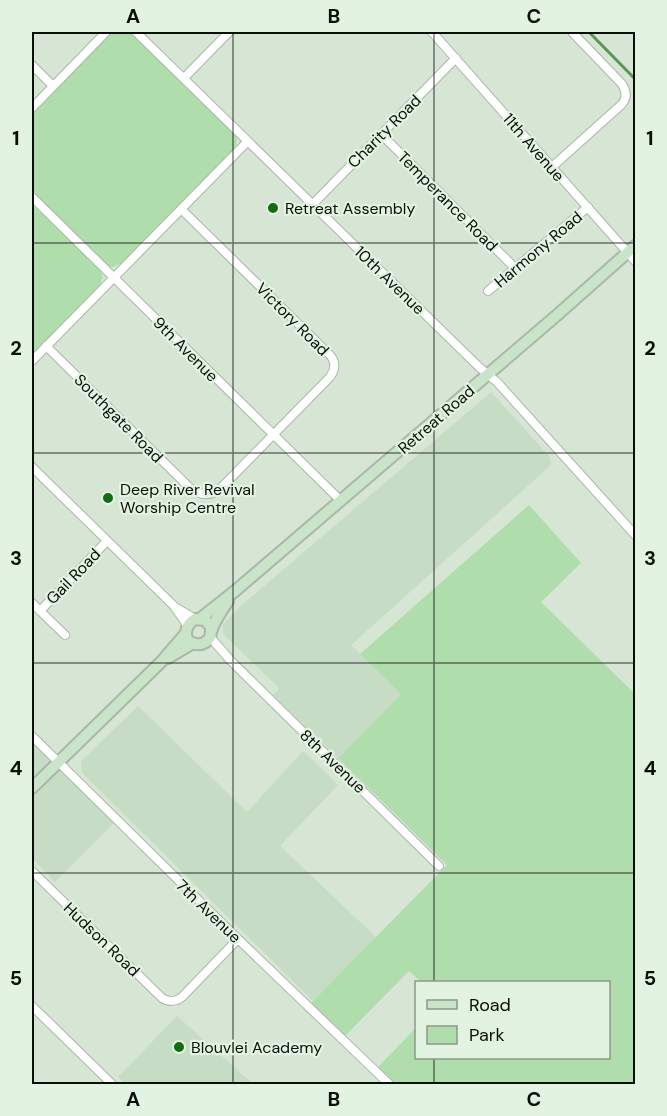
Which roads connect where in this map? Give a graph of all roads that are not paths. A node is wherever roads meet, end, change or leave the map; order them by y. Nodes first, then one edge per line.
1 (106, 32) edge
2 (136, 32) edge
3 (229, 32) edge
4 (432, 32) edge
5 (572, 32) edge
6 (456, 58) junction
7 (32, 64) edge
8 (184, 78) junction
9 (53, 86) junction
10 (32, 108) edge
11 (381, 134) junction
12 (248, 141) junction
13 (552, 167) junction
14 (32, 197) edge
15 (312, 204) junction
16 (588, 207) junction
17 (181, 209) junction
18 (632, 249) edge
19 (636, 262) edge
20 (514, 268) junction
21 (114, 277) junction
22 (488, 291) dead end
23 (46, 346) junction
24 (32, 361) edge
25 (488, 374) junction
26 (274, 435) junction
27 (32, 467) edge
28 (340, 500) junction
29 (636, 536) edge
30 (107, 541) junction
31 (235, 591) junction
32 (32, 603) edge
33 (40, 611) junction
34 (192, 624) junction
35 (65, 635) dead end
36 (204, 638) junction
37 (162, 661) junction
38 (32, 736) edge
39 (58, 762) junction
40 (32, 788) edge
41 (439, 866) dead end
42 (32, 871) edge
43 (238, 939) junction
44 (32, 1006) edge
45 (112, 1084) edge
46 (389, 1084) edge

1 - 9 street
2 - 8 street, 10th Avenue
3 - 8 street
4 - 6 street, 11th Avenue
5 - 13 street
6 - 11 street, Charity Road
6 - 13 street, 11th Avenue
7 - 9 street
8 - 12 street, 10th Avenue
9 - 10 street
11 - 15 street, Charity Road
11 - 20 street, Temperance Road
12 - 15 street, 10th Avenue
12 - 17 street
13 - 16 street, 11th Avenue
14 - 21 street, 9th Avenue
15 - 25 street, 10th Avenue
16 - 18 street, 11th Avenue
16 - 20 street, Harmony Road
17 - 21 street
17 - 26 street, Victory Road
18 - 19 street, 11th Avenue
18 - 25 main road, Retreat Road
20 - 22 street, Harmony Road
21 - 23 street
21 - 26 street, 9th Avenue
23 - 24 street
23 - 26 street, Southgate Road
25 - 28 main road, Retreat Road
25 - 29 street, 10th Avenue
26 - 28 street, 9th Avenue
27 - 30 street
28 - 31 main road, Retreat Road
30 - 33 street, Gail Road
30 - 34 street
31 - 34 main road, Retreat Road
31 - 36 main road, Retreat Road
32 - 33 street, Gail Road
33 - 35 street, Gail Road
34 - 36 main road
34 - 36 main road
34 - 37 main road, Retreat Road
36 - 37 main road, Retreat Road
36 - 41 street, 8th Avenue
37 - 39 main road, Retreat Road
38 - 39 street, 7th Avenue
39 - 40 main road, Retreat Road
39 - 43 street, 7th Avenue
42 - 43 street, Hudson Road
43 - 46 street, 7th Avenue
44 - 45 street

